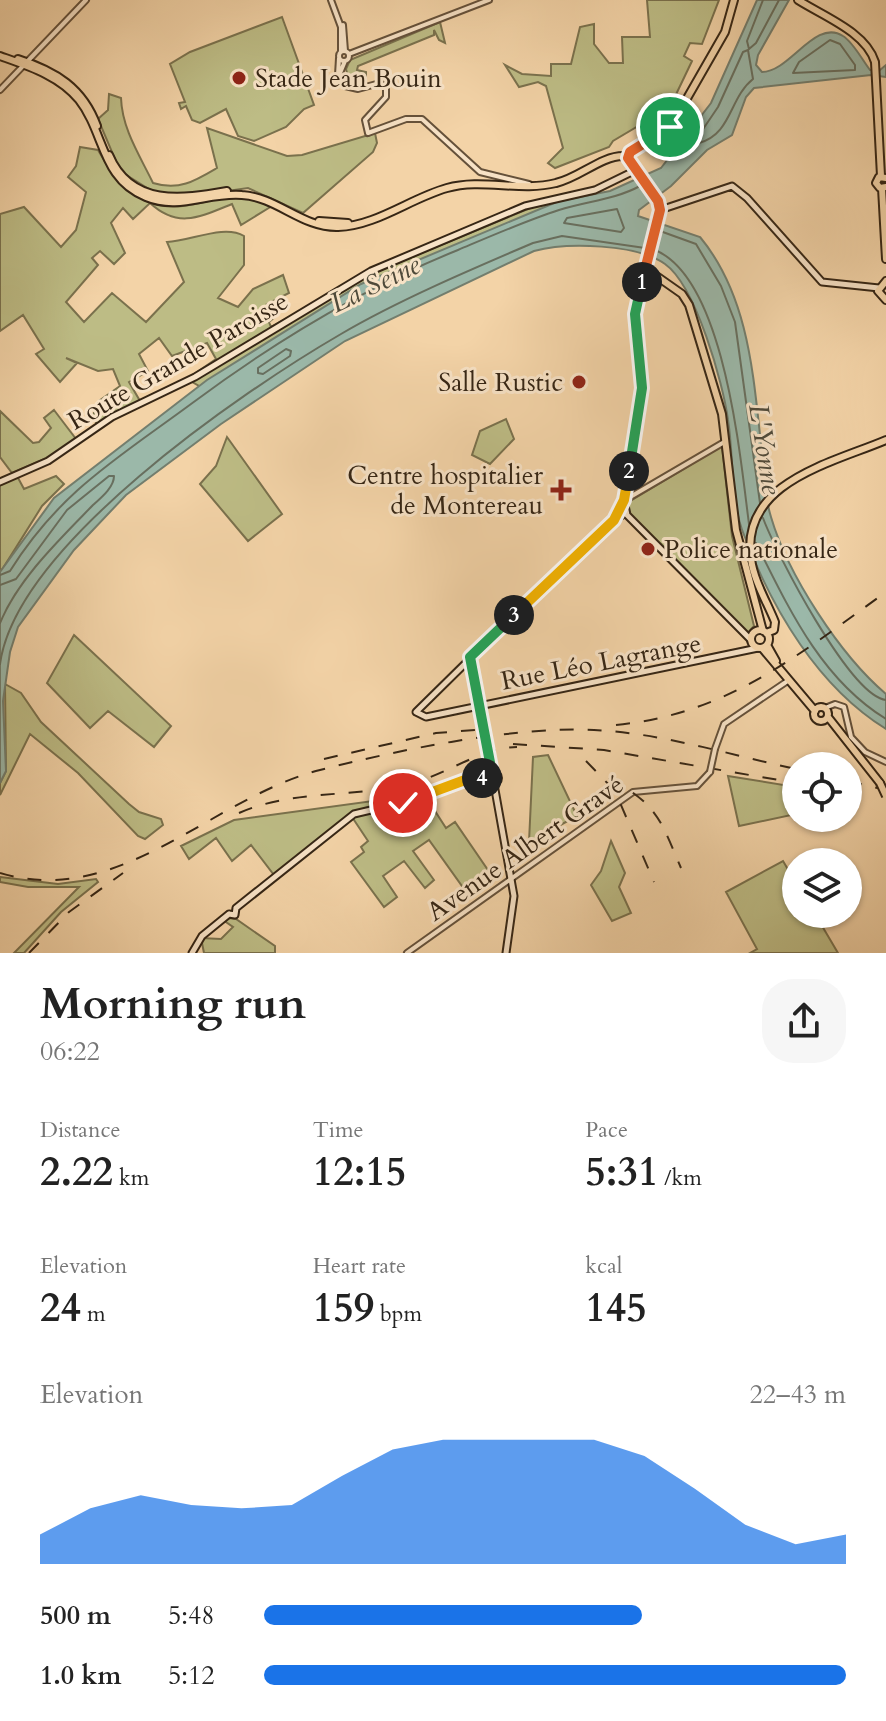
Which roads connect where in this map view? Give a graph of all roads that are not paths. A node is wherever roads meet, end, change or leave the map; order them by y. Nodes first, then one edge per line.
1 (86, 0) edge
2 (332, 0) edge
3 (489, 0) edge
4 (734, 0) edge
5 (800, 1) edge
6 (0, 54) edge
7 (344, 56) junction
8 (26, 63) junction
9 (0, 90) edge
10 (630, 166) junction
11 (884, 177) edge
12 (511, 183) junction
13 (884, 188) edge
14 (658, 208) junction
15 (886, 259) edge
16 (646, 265) junction
17 (656, 273) junction
18 (643, 277) junction
19 (886, 281) edge
20 (879, 288) junction
21 (885, 300) edge
22 (726, 441) junction
23 (886, 441) edge
24 (718, 446) junction
25 (727, 451) junction
26 (0, 482) edge
27 (624, 500) junction
28 (622, 514) junction
29 (760, 639) junction
30 (470, 657) junction
31 (789, 680) junction
32 (479, 707) junction
33 (824, 712) junction
34 (886, 762) edge
35 (489, 775) junction
36 (886, 796) edge
37 (511, 878) junction
38 (192, 953) edge
39 (407, 953) edge
40 (506, 953) edge

1 - 8 street
2 - 7 street
3 - 7 street
4 - 10 main road
5 - 11 main road
6 - 8 main road
7 - 12 street
8 - 9 street
8 - 12 main road
10 - 12 main road
10 - 14 main road
10 - 26 main road, Route Grande Paroisse
11 - 13 main road
13 - 15 main road
14 - 16 main road
14 - 20 main road
16 - 17 main road
16 - 18 main road
17 - 18 main road
17 - 22 main road
18 - 27 main road
19 - 20 main road
20 - 21 main road
22 - 24 street
22 - 25 main road
23 - 29 main road
24 - 25 street
24 - 27 street
25 - 29 main road
27 - 28 main road
28 - 29 main road
28 - 30 main road
29 - 31 main road
29 - 32 main road, Rue Léo Lagrange
29 - 33 main road
30 - 32 main road
30 - 32 main road, Rue Léo Lagrange
31 - 33 main road
31 - 37 street, Avenue Albert Gravé, bridge
32 - 35 main road
33 - 34 street
33 - 36 main road, bridge
35 - 37 main road
35 - 38 main road
37 - 39 street, Avenue Albert Gravé
37 - 40 main road

